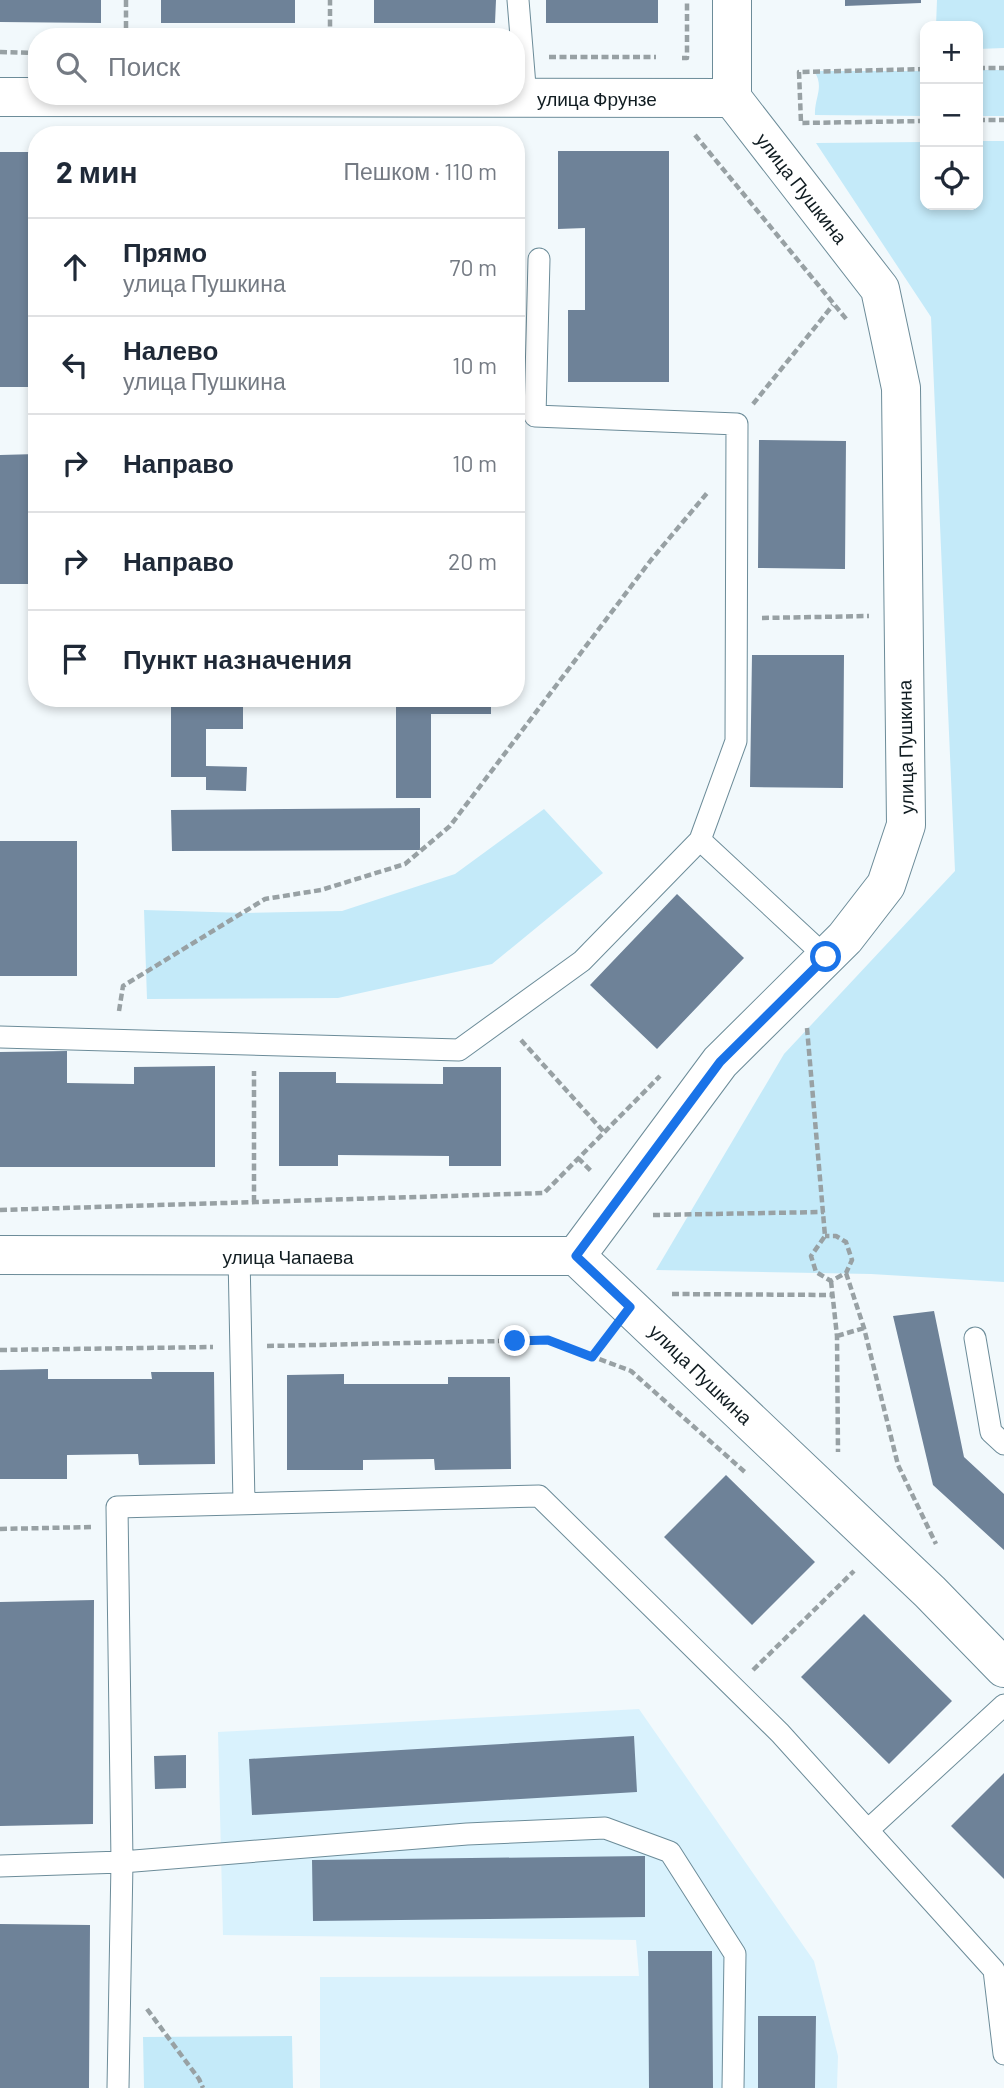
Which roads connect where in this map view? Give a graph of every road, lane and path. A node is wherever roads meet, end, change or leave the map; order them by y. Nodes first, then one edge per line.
1 (126, 0) edge
2 (330, 0) edge
3 (518, 0) edge
4 (687, 0) edge
5 (732, 0) edge
6 (126, 28) edge
7 (330, 28) edge
8 (520, 28) edge
9 (0, 52) edge
10 (28, 52) edge
11 (525, 56) edge
12 (659, 57) dead end
13 (673, 58) dead end
14 (983, 68) edge
15 (1004, 68) edge
16 (920, 69) edge
17 (525, 84) edge
18 (0, 97) edge
19 (28, 97) edge
20 (526, 98) joint
21 (732, 98) junction
22 (983, 120) edge
23 (1004, 120) edge
24 (920, 121) edge
25 (690, 129) dead end
26 (539, 259) dead end
27 (834, 304) junction
28 (850, 323) dead end
29 (737, 424) junction
30 (737, 457) junction
31 (873, 615) dead end
32 (737, 618) junction
33 (700, 840) junction
34 (814, 968) junction
35 (501, 1019) junction
36 (0, 1037) edge
37 (113, 1041) junction
38 (254, 1045) junction
39 (662, 1074) dead end
40 (604, 1132) junction
41 (578, 1158) junction
42 (618, 1200) junction
43 (254, 1202) junction
44 (0, 1210) edge
45 (824, 1212) junction
46 (825, 1237) junction
47 (0, 1255) edge
48 (239, 1256) junction
49 (576, 1256) junction
50 (846, 1273) junction
51 (831, 1282) junction
52 (832, 1295) junction
53 (630, 1307) junction
54 (864, 1328) junction
55 (836, 1336) junction
56 (975, 1338) dead end
57 (241, 1347) junction
58 (0, 1349) edge
59 (592, 1357) junction
60 (1004, 1444) edge
61 (753, 1479) dead end
62 (831, 1498) junction
63 (244, 1503) junction
64 (117, 1527) junction
65 (0, 1529) edge
66 (937, 1546) dead end
67 (864, 1577) dead end
68 (1004, 1668) edge
69 (734, 1688) junction
70 (1004, 1705) edge
71 (868, 1830) junction
72 (122, 1862) junction
73 (0, 1866) edge
74 (120, 1972) junction
75 (1004, 2054) edge
76 (117, 2088) edge
77 (203, 2088) edge
78 (733, 2088) edge

1 - 6 path
2 - 7 path
3 - 8 lane
4 - 13 path
5 - 21 street
9 - 10 path
11 - 12 path
14 - 15 path
16 - 24 path
17 - 20 lane
18 - 19 street, улица Фрунзе
20 - 21 street, улица Фрунзе
21 - 34 street, улица Пушкина
22 - 23 path
25 - 27 path
26 - 29 lane
27 - 28 path
27 - 29 path
29 - 30 lane
30 - 32 lane
30 - 37 path
31 - 32 path
32 - 33 lane
33 - 34 lane
33 - 35 lane
34 - 42 street, улица Пушкина
34 - 45 path
35 - 38 lane
35 - 40 path
36 - 37 lane
37 - 38 lane
38 - 43 path
39 - 40 path
40 - 41 path
41 - 42 path
41 - 43 path
42 - 45 path
42 - 49 street, улица Пушкина
43 - 44 path
45 - 46 path
46 - 50 path
46 - 51 path
47 - 48 street, улица Чапаева
48 - 49 street, улица Чапаева
48 - 57 lane
49 - 53 street, улица Пушкина
50 - 51 path
50 - 54 path
51 - 52 path
52 - 53 path
52 - 55 path
53 - 59 path
53 - 62 street, улица Пушкина
54 - 55 path
54 - 66 path
55 - 62 path
56 - 60 lane
57 - 58 path
57 - 59 path
57 - 63 lane
59 - 61 path
62 - 68 street, улица Пушкина
63 - 64 lane
63 - 69 lane
64 - 65 path
64 - 72 lane
67 - 69 path
69 - 71 lane
70 - 71 lane
71 - 75 lane
72 - 73 lane
72 - 74 lane
72 - 78 lane
74 - 76 lane
74 - 77 path

